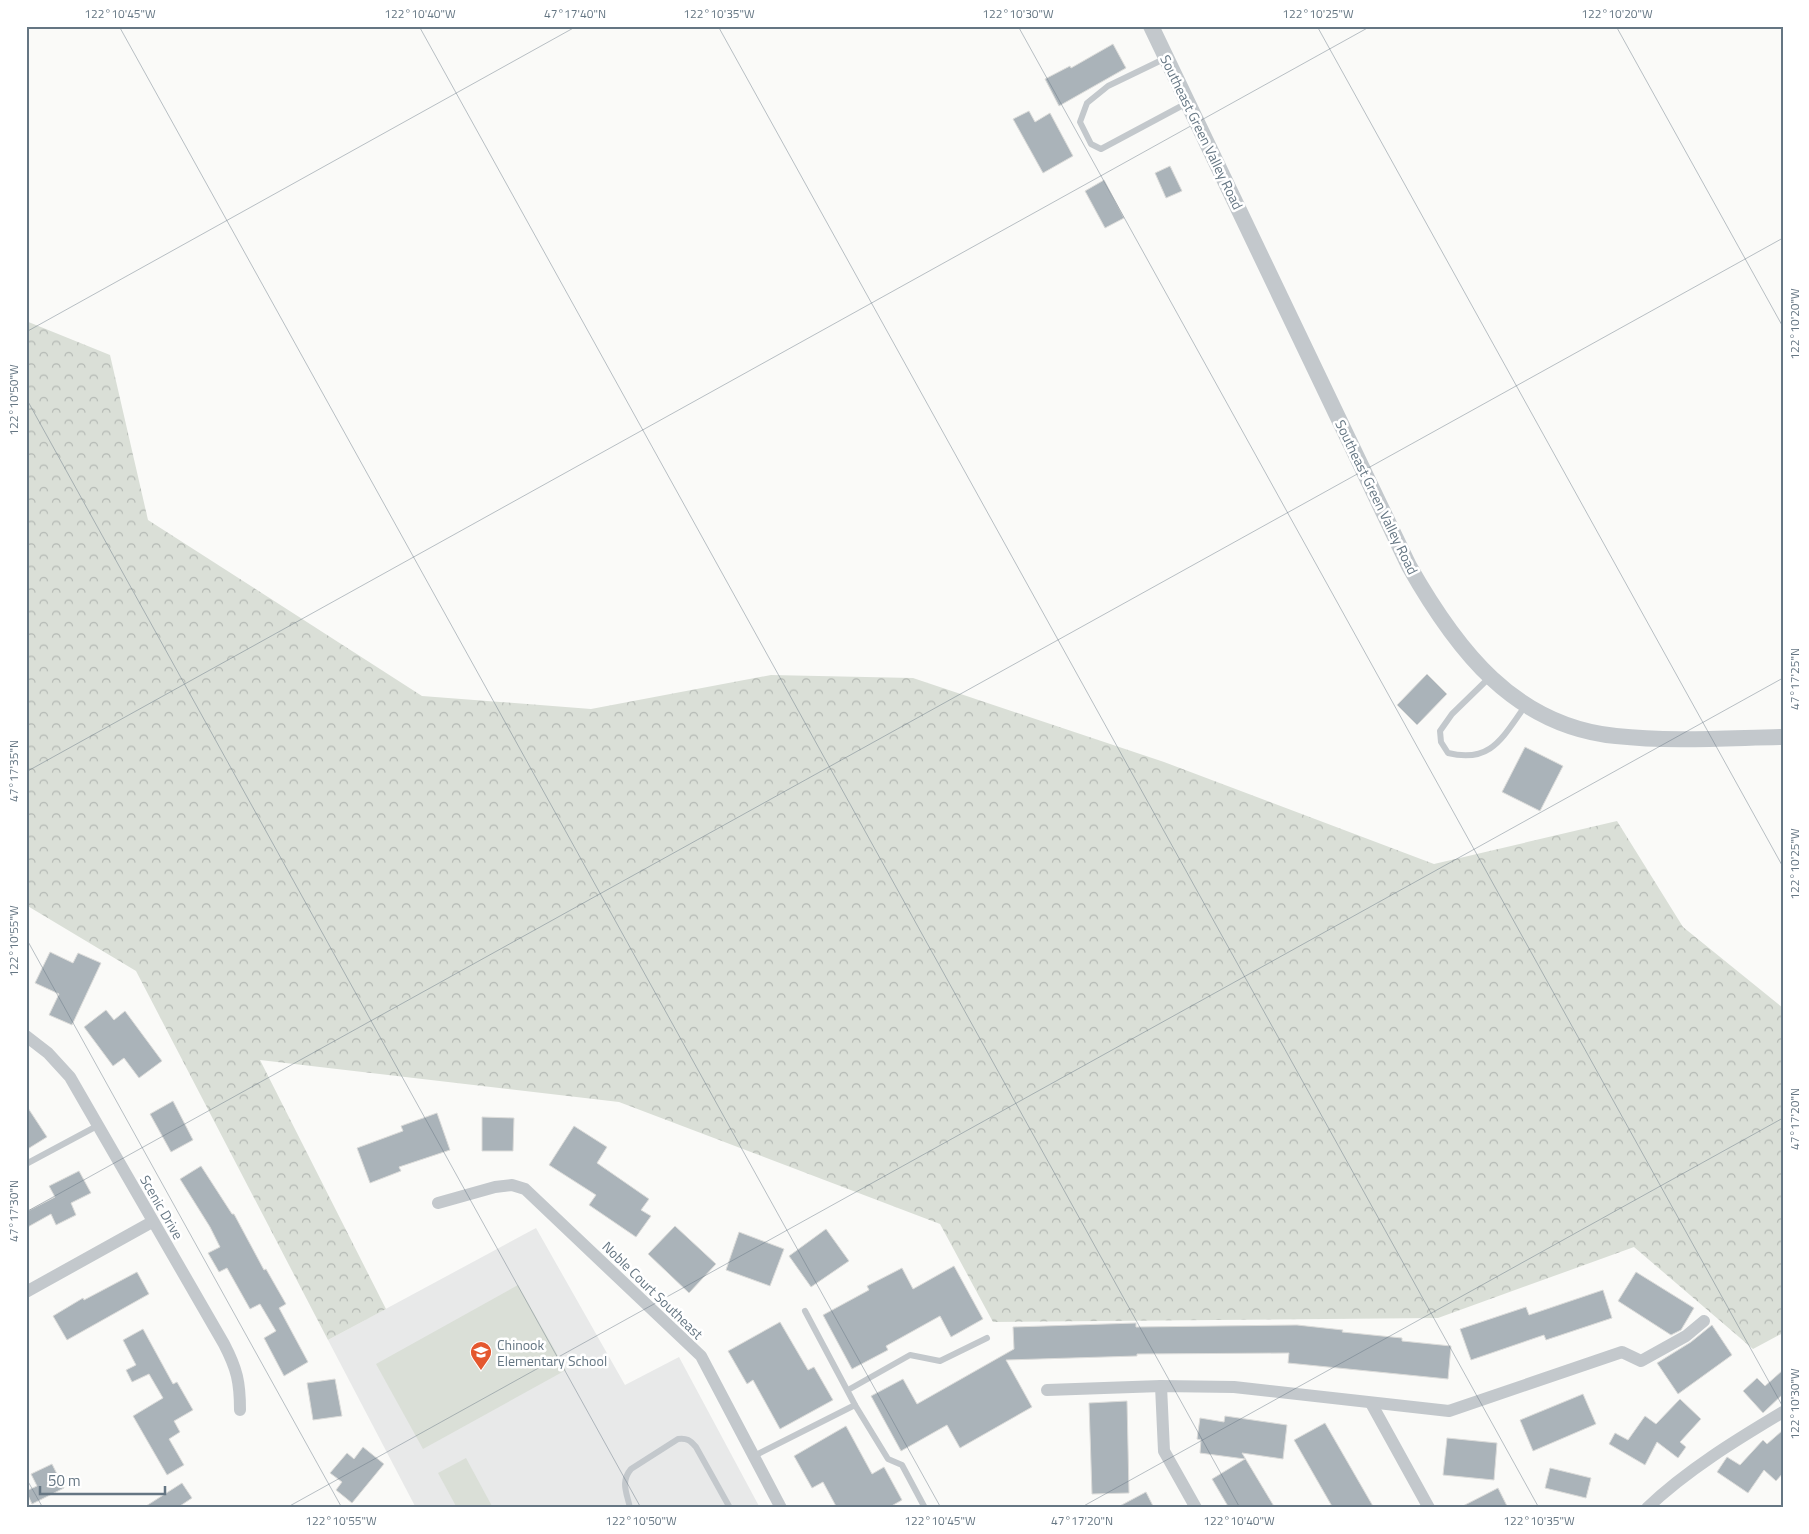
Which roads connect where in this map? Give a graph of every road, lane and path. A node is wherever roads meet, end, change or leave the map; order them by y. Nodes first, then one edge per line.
1 (1151, 26) edge
2 (1166, 57) junction
3 (1188, 103) junction
4 (1490, 677) junction
5 (1526, 704) junction
6 (1783, 737) edge
7 (26, 1036) edge
8 (97, 1126) junction
9 (26, 1164) edge
10 (438, 1203) dead end
11 (152, 1222) junction
12 (26, 1292) edge
13 (805, 1311) dead end
14 (1704, 1321) dead end
15 (987, 1338) dead end
16 (1160, 1386) junction
17 (848, 1390) junction
18 (1047, 1390) dead end
19 (1371, 1403) junction
20 (855, 1405) junction
21 (240, 1410) dead end
22 (1783, 1412) edge
23 (754, 1456) junction
24 (630, 1508) edge
25 (730, 1508) edge
26 (781, 1508) edge
27 (925, 1508) edge
28 (1196, 1508) edge
29 (1429, 1508) edge
30 (1647, 1508) edge

1 - 2 street, Southeast Green Valley Road
2 - 3 street, Southeast Green Valley Road
2 - 3 lane
3 - 4 street, Southeast Green Valley Road
4 - 5 street, Southeast Green Valley Road
4 - 5 lane
5 - 6 street, Southeast Green Valley Road
7 - 8 street, Scenic Drive
8 - 9 lane
8 - 11 street, Scenic Drive
10 - 23 street, Noble Court Southeast
11 - 12 street
11 - 21 street, Scenic Drive
13 - 17 lane
14 - 19 street
15 - 17 lane
16 - 18 street
16 - 19 street
16 - 28 street
17 - 20 lane
19 - 29 street
20 - 23 lane
20 - 27 lane
22 - 30 street
23 - 26 street, Noble Court Southeast
24 - 25 lane

